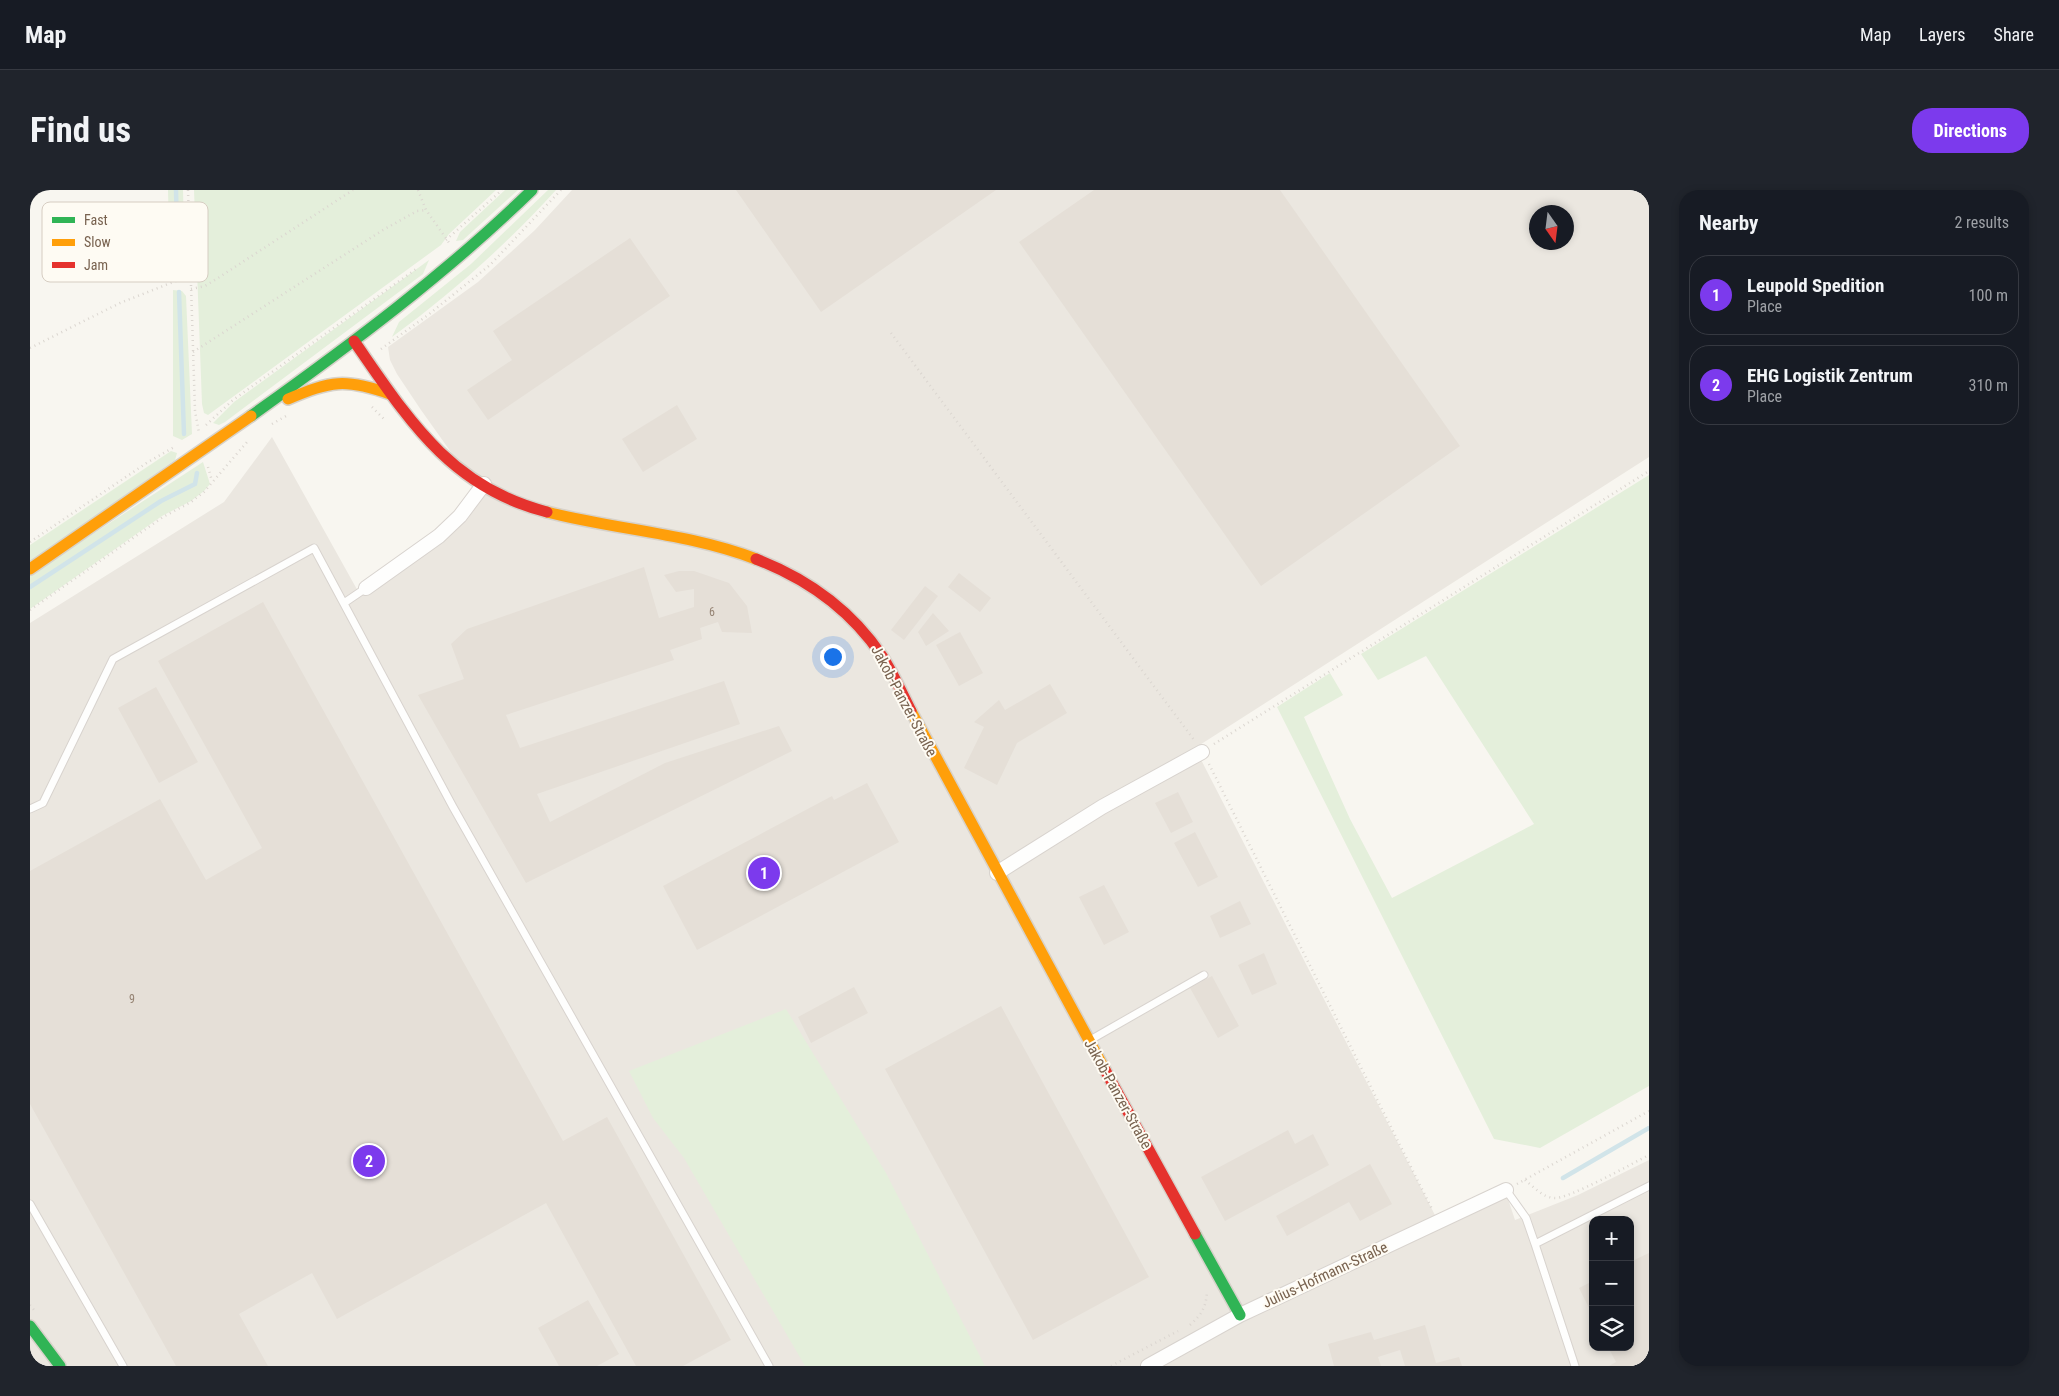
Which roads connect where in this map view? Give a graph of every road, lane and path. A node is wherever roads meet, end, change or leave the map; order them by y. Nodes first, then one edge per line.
1 (353, 190) edge
2 (418, 190) edge
3 (502, 190) edge
4 (532, 190) edge
5 (561, 190) edge
6 (426, 210) junction
7 (446, 240) junction
8 (459, 258) junction
9 (419, 267) dead end
10 (173, 282) edge
11 (191, 282) edge
12 (191, 289) junction
13 (354, 341) junction
14 (30, 348) edge
15 (193, 353) junction
16 (366, 358) junction
17 (390, 394) junction
18 (252, 415) junction
19 (288, 415) dead end
20 (265, 428) dead end
21 (248, 440) dead end
22 (184, 442) dead end
23 (1649, 471) edge
24 (484, 484) junction
25 (30, 542) edge
26 (30, 569) edge
27 (366, 588) joint
28 (344, 603) junction
29 (30, 610) edge
30 (1202, 752) joint
31 (30, 809) edge
32 (997, 873) junction
33 (1204, 975) dead end
34 (1089, 1041) junction
35 (1649, 1112) edge
36 (1649, 1155) edge
37 (1525, 1180) junction
38 (1649, 1186) edge
39 (1506, 1190) junction
40 (30, 1204) edge
41 (1535, 1244) junction
42 (1206, 1286) dead end
43 (1240, 1315) junction
44 (30, 1326) edge
45 (60, 1366) edge
46 (123, 1366) edge
47 (769, 1366) edge
48 (1111, 1366) edge
49 (1148, 1366) edge
50 (1575, 1366) edge

1 - 12 path
2 - 6 path
3 - 7 path
4 - 8 street
5 - 16 path
6 - 7 path
6 - 15 path
7 - 8 path
8 - 13 street
9 - 15 path
10 - 14 path
11 - 12 path
12 - 15 path
13 - 16 street, Jakob-Panzer-Straße
13 - 18 street
16 - 17 street, Jakob-Panzer-Straße
17 - 18 street
17 - 24 street, Jakob-Panzer-Straße
18 - 26 street
19 - 20 path
21 - 29 path
22 - 25 path
23 - 30 path
24 - 27 street
24 - 32 street, Jakob-Panzer-Straße
27 - 28 lane
28 - 31 lane
28 - 47 lane
30 - 32 street
32 - 34 street, Jakob-Panzer-Straße
33 - 34 lane
34 - 43 street, Jakob-Panzer-Straße
35 - 37 path
36 - 37 path
37 - 39 path
38 - 41 lane
39 - 41 lane
39 - 43 street, Julius-Hofmann-Straße
40 - 46 lane
41 - 50 lane
42 - 48 path
43 - 49 street, Julius-Hofmann-Straße
44 - 45 street

